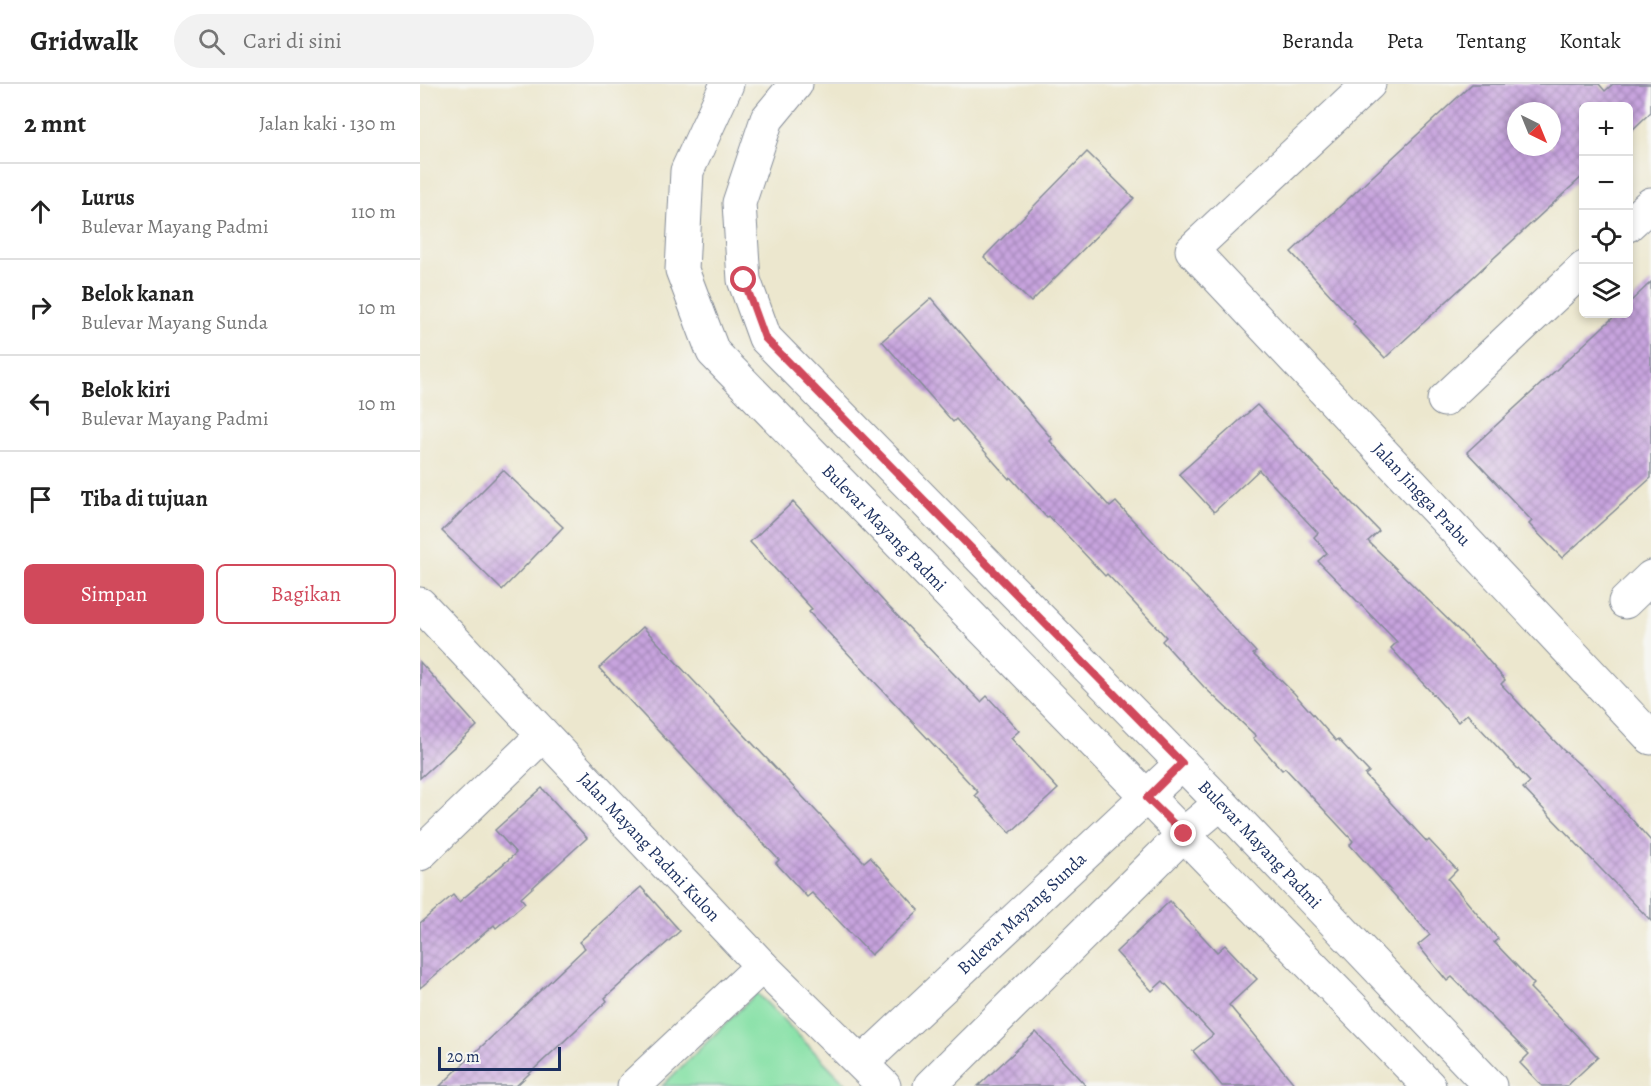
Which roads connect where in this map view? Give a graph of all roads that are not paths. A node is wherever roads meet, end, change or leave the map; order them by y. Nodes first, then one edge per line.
1 (727, 84) edge
2 (796, 84) edge
3 (1369, 84) edge
4 (1651, 204) edge
5 (1633, 221) edge
6 (1579, 273) edge
7 (1444, 400) dead end
8 (1651, 577) edge
9 (1625, 602) dead end
10 (420, 604) edge
11 (543, 735) junction
12 (1651, 738) edge
13 (1182, 763) junction
14 (1147, 798) junction
15 (1221, 803) junction
16 (1184, 834) junction
17 (420, 854) edge
18 (762, 966) junction
19 (873, 1075) edge
20 (634, 1086) edge
21 (930, 1086) edge
22 (1429, 1086) edge
23 (1490, 1086) edge

1 - 14 street, Bulevar Mayang Padmi
2 - 13 street, Bulevar Mayang Padmi
3 - 12 street, Jalan Jingga Prabu
4 - 5 street
6 - 7 street
8 - 9 street
10 - 11 street, Jalan Mayang Padmi Kulon
11 - 17 street
11 - 18 street, Jalan Mayang Padmi Kulon
13 - 14 street, Bulevar Mayang Sunda
13 - 15 street, Bulevar Mayang Padmi
14 - 16 street, Bulevar Mayang Padmi
14 - 19 street, Bulevar Mayang Sunda
15 - 16 street
15 - 23 street, Bulevar Mayang Padmi
16 - 21 street
16 - 22 street, Bulevar Mayang Padmi
18 - 19 street, Jalan Mayang Padmi Kulon
18 - 20 street

